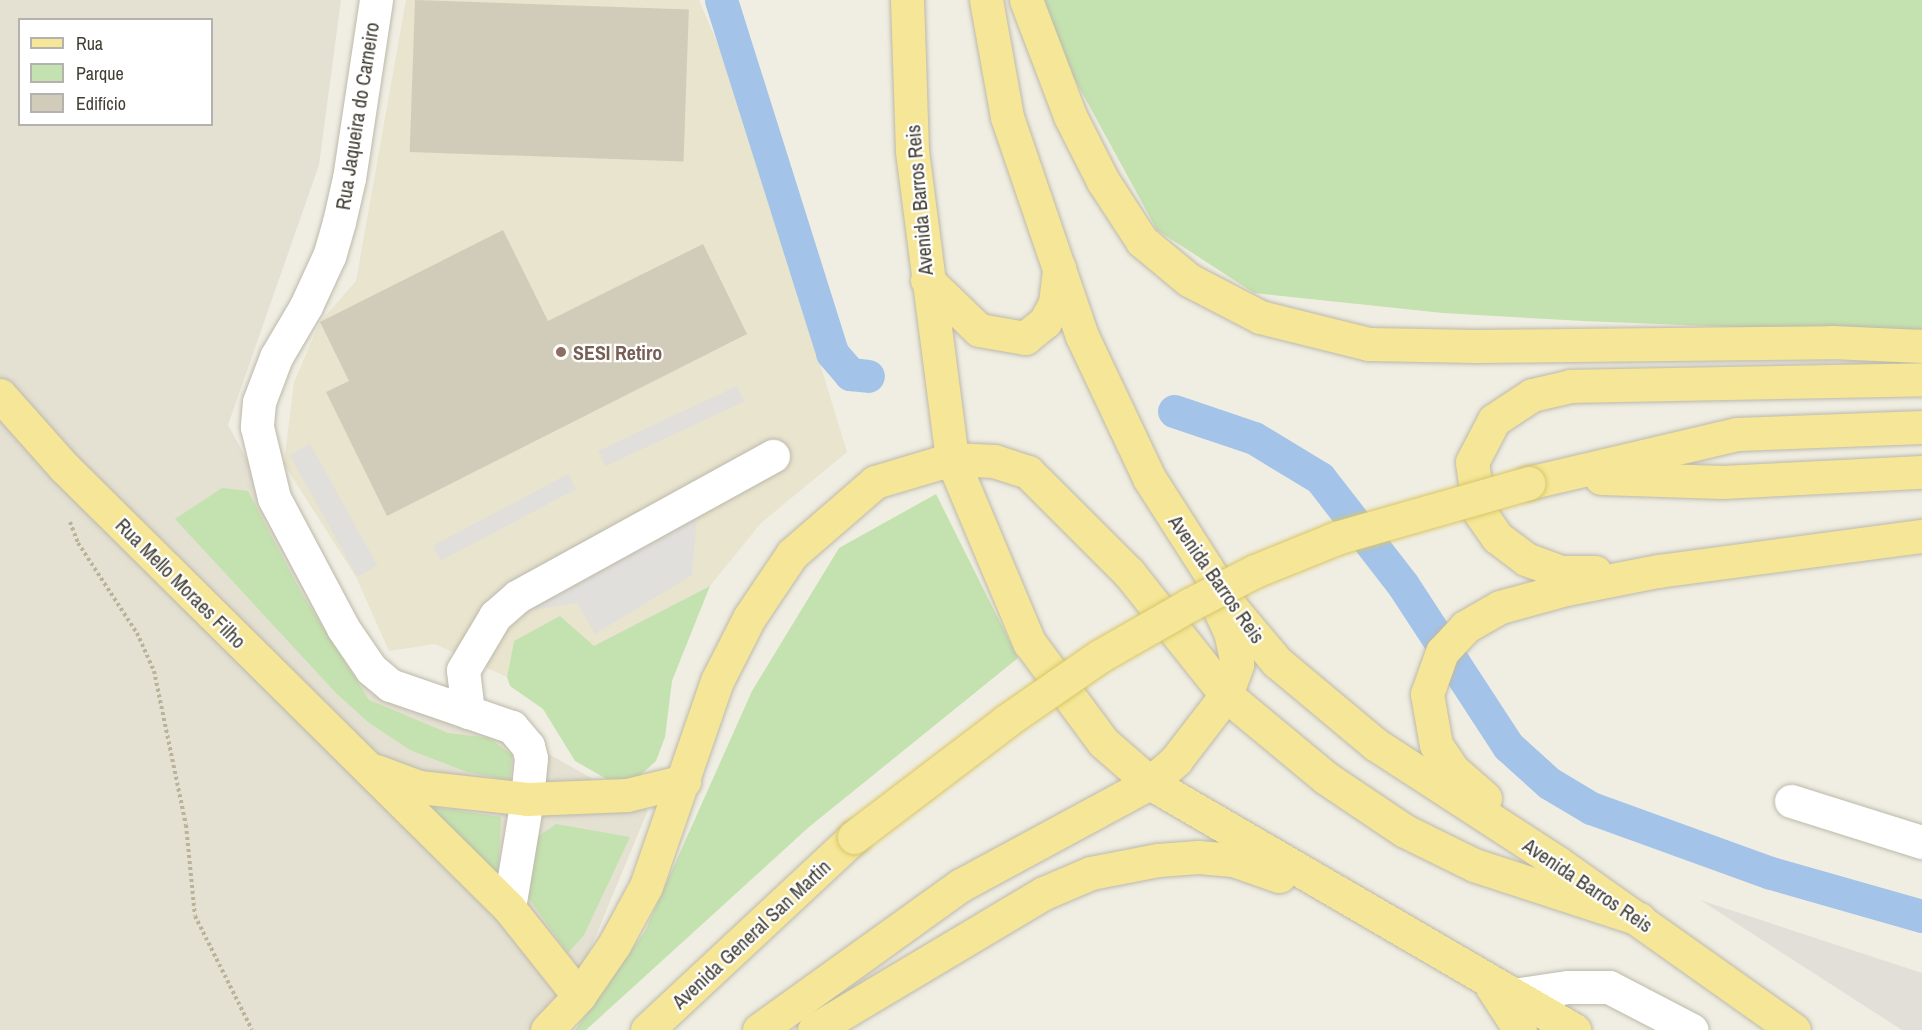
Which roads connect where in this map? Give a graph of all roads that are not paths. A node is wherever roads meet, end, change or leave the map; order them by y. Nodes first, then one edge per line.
1 (376, 0) edge
2 (907, 0) edge
3 (986, 0) edge
4 (1026, 0) edge
5 (1059, 264) junction
6 (927, 280) junction
7 (1922, 346) edge
8 (1922, 379) edge
9 (0, 395) edge
10 (1922, 427) edge
11 (773, 456) dead end
12 (952, 459) junction
13 (1922, 472) edge
14 (1542, 479) junction
15 (1922, 536) edge
16 (1194, 553) junction
17 (1658, 571) junction
18 (1226, 695) junction
19 (468, 712) junction
20 (367, 767) junction
21 (684, 782) junction
22 (1150, 783) junction
23 (527, 800) junction
24 (1791, 801) dead end
25 (1922, 843) edge
26 (1558, 863) junction
27 (1350, 901) junction
28 (509, 908) junction
29 (1639, 919) junction
30 (1501, 988) junction
31 (579, 996) junction
32 (547, 1030) edge
33 (647, 1030) edge
34 (759, 1030) edge
35 (814, 1030) edge
36 (1520, 1030) edge
37 (1574, 1030) edge
38 (1692, 1030) edge
39 (1794, 1030) edge

1 - 19 street, Rua Jaqueira do Carneiro
2 - 6 main road, Avenida Barros Reis
3 - 5 main road, Avenida Barros Reis
4 - 7 main road
5 - 6 main road
5 - 16 main road, Avenida Barros Reis
6 - 12 main road, Avenida Barros Reis
8 - 17 main road
9 - 20 main road, Rua Mello Moraes Filho
10 - 14 main road
11 - 19 street
12 - 18 main road
12 - 21 main road
12 - 22 main road, Avenida Barros Reis
13 - 14 main road
14 - 33 main road, Avenida General San Martin, bridge
15 - 17 main road
16 - 18 main road
16 - 26 main road, Avenida Barros Reis
17 - 26 main road
18 - 22 main road
18 - 29 main road
19 - 23 street, Rua Jaqueira do Carneiro
20 - 23 main road, Rua Mello Moraes Filho
20 - 28 main road, Rua Mello Moraes Filho
21 - 23 main road, Rua Mello Moraes Filho
21 - 31 main road
22 - 27 main road, Avenida Barros Reis
22 - 34 main road
23 - 28 street, Rua Jaqueira do Carneiro
24 - 25 street
26 - 29 main road, Avenida Barros Reis
27 - 30 main road, Avenida Barros Reis
27 - 35 main road
28 - 31 main road, Rua Mello Moraes Filho
29 - 39 main road, Avenida Barros Reis
30 - 36 main road
30 - 37 main road, Avenida Barros Reis
30 - 38 street
31 - 32 main road

